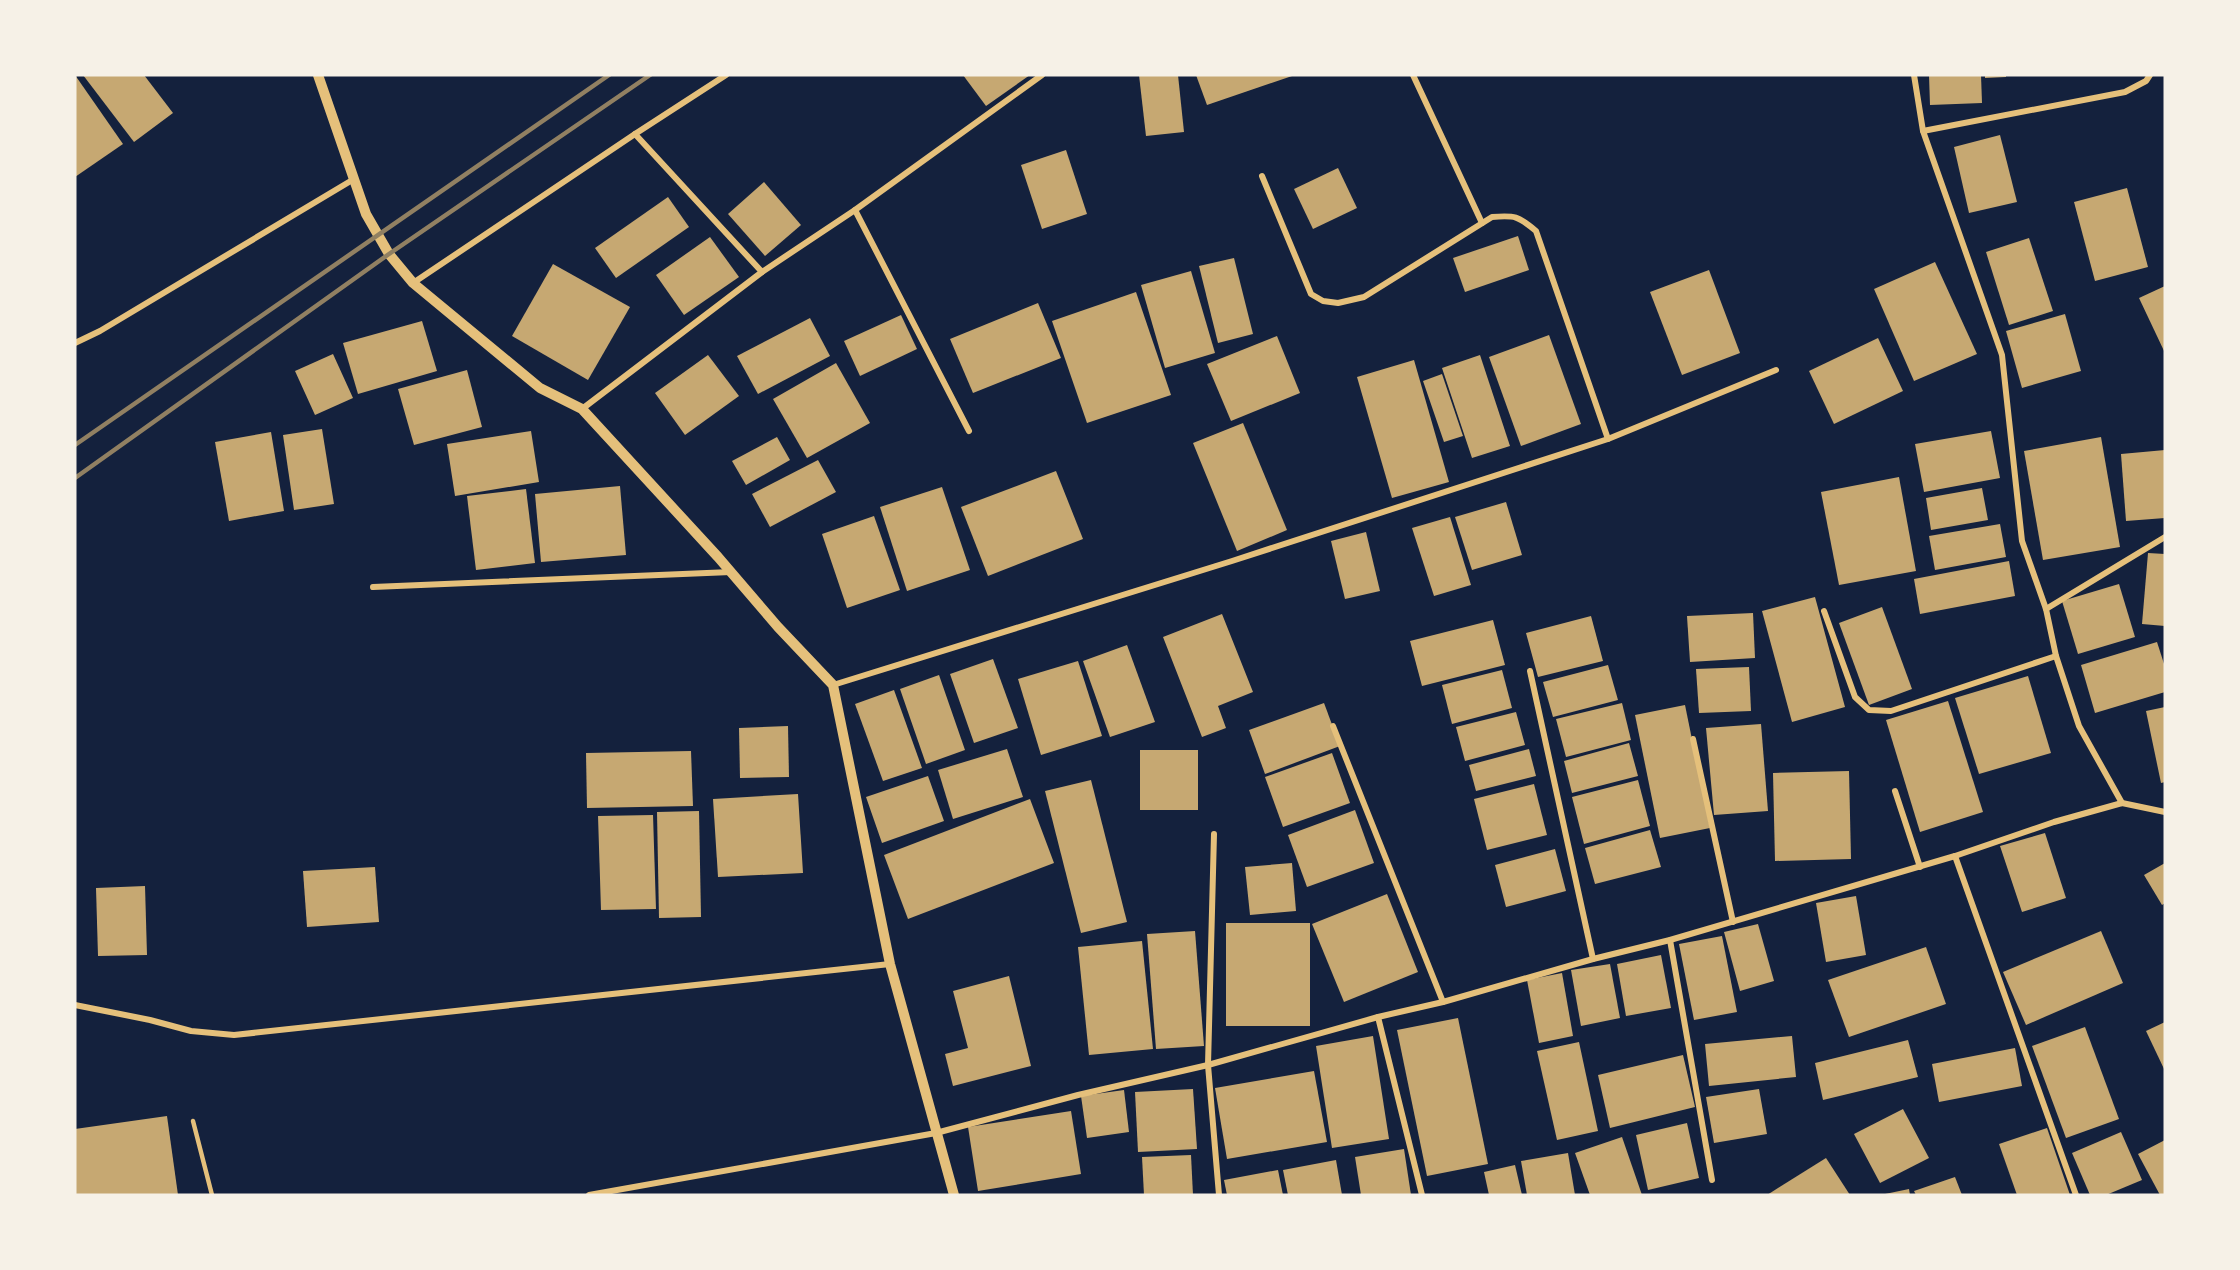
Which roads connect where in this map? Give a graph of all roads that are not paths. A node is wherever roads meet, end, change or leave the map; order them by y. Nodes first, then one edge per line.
1 (318, 75) edge
2 (726, 75) edge
3 (1042, 75) edge
4 (1413, 75) edge
5 (1914, 75) edge
6 (2150, 75) edge
7 (1923, 131) junction
8 (635, 134) junction
9 (1262, 176) dead end
10 (355, 178) junction
11 (855, 210) junction
12 (1482, 223) junction
13 (762, 272) junction
14 (413, 283) junction
15 (75, 343) edge
16 (1776, 370) dead end
17 (582, 409) junction
18 (969, 431) dead end
19 (1608, 440) junction
20 (2165, 537) edge
21 (731, 572) junction
22 (373, 587) dead end
23 (2046, 609) junction
24 (1824, 611) dead end
25 (2056, 656) junction
26 (1530, 671) dead end
27 (833, 685) junction
28 (1333, 726) dead end
29 (1692, 739) dead end
30 (1895, 791) dead end
31 (2122, 803) junction
32 (2165, 812) edge
33 (1214, 834) dead end
34 (1955, 856) junction
35 (1920, 867) junction
36 (1733, 921) junction
37 (1670, 940) junction
38 (1593, 959) junction
39 (890, 964) junction
40 (1443, 1002) junction
41 (75, 1005) edge
42 (1378, 1017) junction
43 (1208, 1065) junction
44 (193, 1122) dead end
45 (936, 1133) junction
46 (1712, 1180) dead end
47 (212, 1195) edge
48 (589, 1195) edge
49 (954, 1195) edge
50 (1220, 1195) edge
51 (1422, 1195) edge
52 (2076, 1195) edge

1 - 10 street
2 - 8 street
3 - 11 street
4 - 12 street
5 - 7 street
6 - 7 street
7 - 23 street
8 - 13 street
8 - 14 street
9 - 12 street
10 - 14 street
10 - 15 street
11 - 13 street
11 - 18 street
12 - 19 street
13 - 17 street
14 - 17 street
16 - 19 street
17 - 21 street
19 - 27 street
20 - 23 street
21 - 22 street
21 - 27 street
23 - 25 street
24 - 25 street
25 - 31 street
26 - 38 street
27 - 39 street
28 - 40 street
29 - 36 street
30 - 35 street
31 - 32 street
31 - 34 street
33 - 43 street
34 - 35 street
34 - 52 street
35 - 36 street
36 - 37 street
37 - 38 street
37 - 46 street
38 - 40 street
39 - 41 street
39 - 45 street
40 - 42 street
42 - 43 street
42 - 51 street
43 - 45 street
43 - 50 street
44 - 47 lane
45 - 48 street
45 - 49 street

